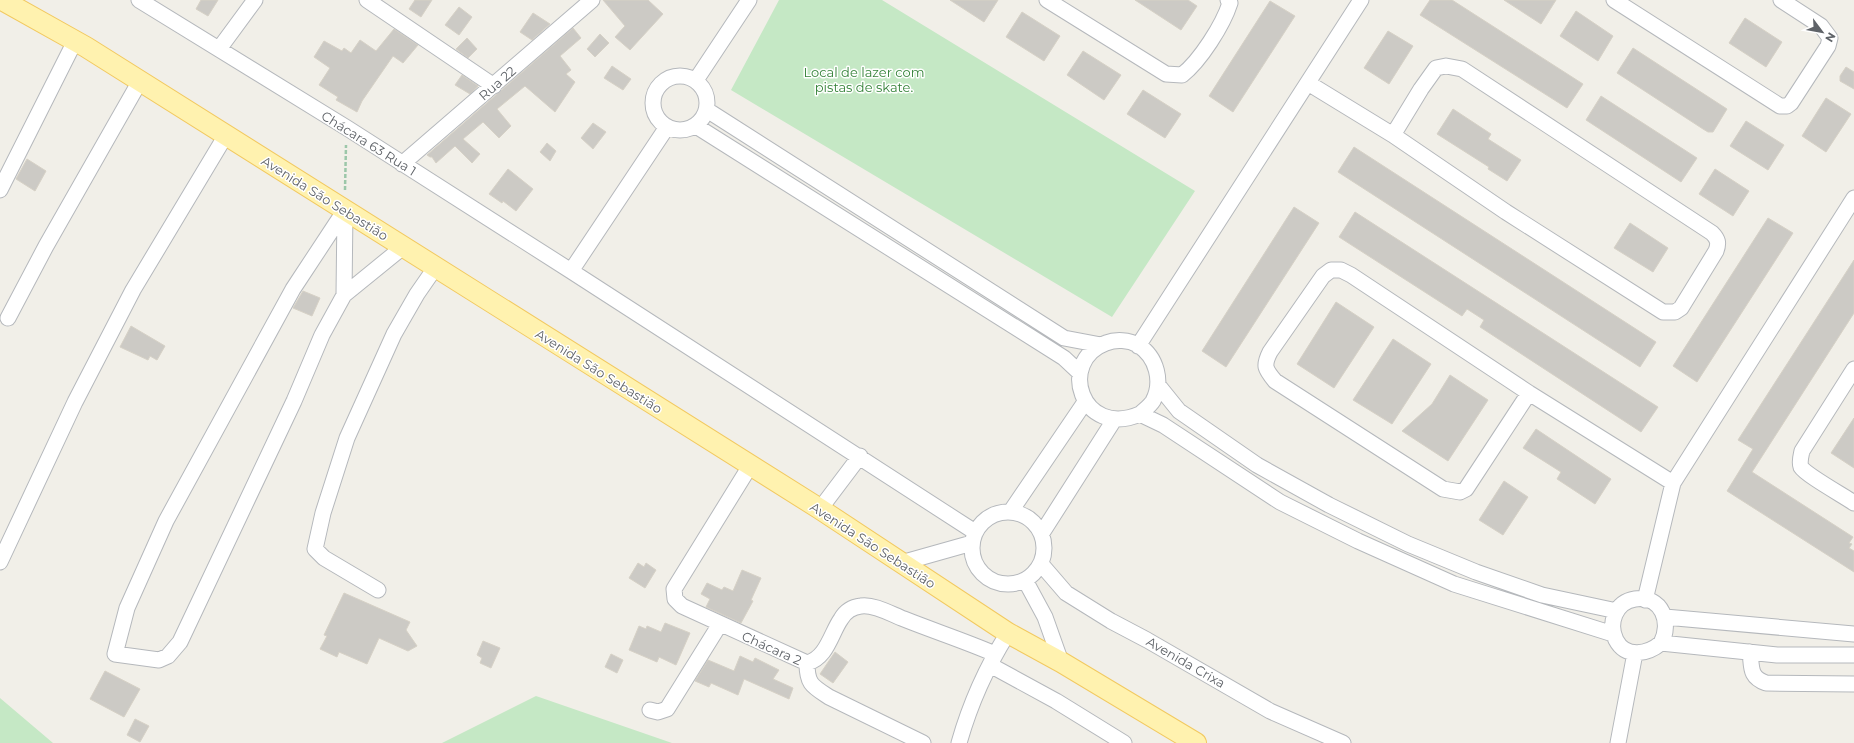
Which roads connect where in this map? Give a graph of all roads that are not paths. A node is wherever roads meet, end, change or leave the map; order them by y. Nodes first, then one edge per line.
1 (2, 0) edge
2 (139, 0) edge
3 (255, 0) edge
4 (367, 0) edge
5 (749, 0) edge
6 (1047, 0) edge
7 (1228, 0) edge
8 (1361, 0) edge
9 (1614, 0) edge
10 (1781, 0) edge
11 (584, 2) edge
12 (75, 41) junction
13 (219, 49) junction
14 (696, 80) junction
15 (140, 81) junction
16 (1308, 83) junction
17 (494, 86) junction
18 (707, 110) junction
19 (696, 126) junction
20 (667, 128) junction
21 (226, 135) junction
22 (1392, 135) junction
23 (402, 164) junction
24 (0, 190) edge
25 (1854, 198) edge
26 (345, 210) junction
27 (403, 247) junction
28 (435, 268) junction
29 (571, 271) junction
30 (344, 295) junction
31 (8, 318) dead end
32 (1101, 345) junction
33 (1138, 346) junction
34 (1854, 369) edge
35 (1080, 373) junction
36 (1158, 385) junction
37 (1529, 393) junction
38 (1085, 402) junction
39 (1140, 414) junction
40 (1114, 420) junction
41 (860, 456) junction
42 (750, 466) junction
43 (1673, 483) junction
44 (1854, 503) edge
45 (820, 510) junction
46 (1011, 511) junction
47 (1042, 533) junction
48 (974, 537) junction
49 (0, 562) edge
50 (901, 563) junction
51 (1041, 564) junction
52 (1025, 580) junction
53 (378, 590) dead end
54 (1645, 600) junction
55 (1617, 611) junction
56 (1665, 617) junction
57 (720, 624) junction
58 (1008, 633) junction
59 (1613, 634) junction
60 (1854, 634) edge
61 (1661, 643) junction
62 (1750, 652) junction
63 (1635, 653) junction
64 (1854, 655) edge
65 (992, 660) junction
66 (1061, 662) junction
67 (807, 663) junction
68 (1854, 684) edge
69 (650, 710) dead end
70 (923, 743) edge
71 (959, 743) edge
72 (1124, 743) edge
73 (1196, 743) edge
74 (1343, 743) edge
75 (1618, 743) edge

1 - 12 main road, Avenida São Sebastião
2 - 13 street, Chácara 63 Rua 1
3 - 13 street
4 - 17 street
5 - 14 street
6 - 7 street
8 - 16 street
9 - 10 street
11 - 17 street, Rua 22
12 - 15 main road, Avenida São Sebastião
12 - 24 street
13 - 23 street, Chácara 63 Rua 1
14 - 18 street
14 - 20 street
15 - 21 main road, Avenida São Sebastião
15 - 31 street
16 - 22 street
16 - 33 street
17 - 23 street, Rua 22
18 - 19 street
18 - 32 street
19 - 20 street
19 - 35 street
20 - 29 street
21 - 26 main road, Avenida São Sebastião
21 - 49 street
22 - 22 street
23 - 29 street, Chácara 63 Rua 1
25 - 43 street
26 - 27 main road, Avenida São Sebastião
26 - 30 street
26 - 30 street
27 - 28 main road, Avenida São Sebastião
27 - 30 street
28 - 42 main road, Avenida São Sebastião
28 - 53 street
29 - 41 street, Chácara 63 Rua 1
32 - 33 street
32 - 35 street
33 - 36 street
34 - 44 street
35 - 38 street
36 - 39 street
36 - 55 street
37 - 37 street
37 - 43 street
38 - 40 street
38 - 46 street
39 - 40 street
39 - 59 street
40 - 47 street
41 - 45 street
41 - 48 street, Chácara 63 Rua 1
42 - 45 main road, Avenida São Sebastião
42 - 57 street, Chácara 2
43 - 54 street
45 - 50 main road, Avenida São Sebastião
46 - 47 street
46 - 48 street
47 - 51 street
48 - 50 street
48 - 52 street
50 - 58 main road, Avenida São Sebastião
51 - 52 street
51 - 74 street, Avenida Crixa
52 - 66 street
54 - 55 street
54 - 56 street
55 - 59 street
56 - 60 street
56 - 61 street
57 - 67 street, Chácara 2
57 - 69 street
58 - 65 street
58 - 66 main road, Avenida São Sebastião
59 - 63 street
61 - 62 street
61 - 63 street
62 - 64 street
62 - 68 street
63 - 75 street
65 - 67 street, Chácara 2
65 - 71 street
65 - 72 street
66 - 73 main road, Avenida São Sebastião
67 - 70 street

